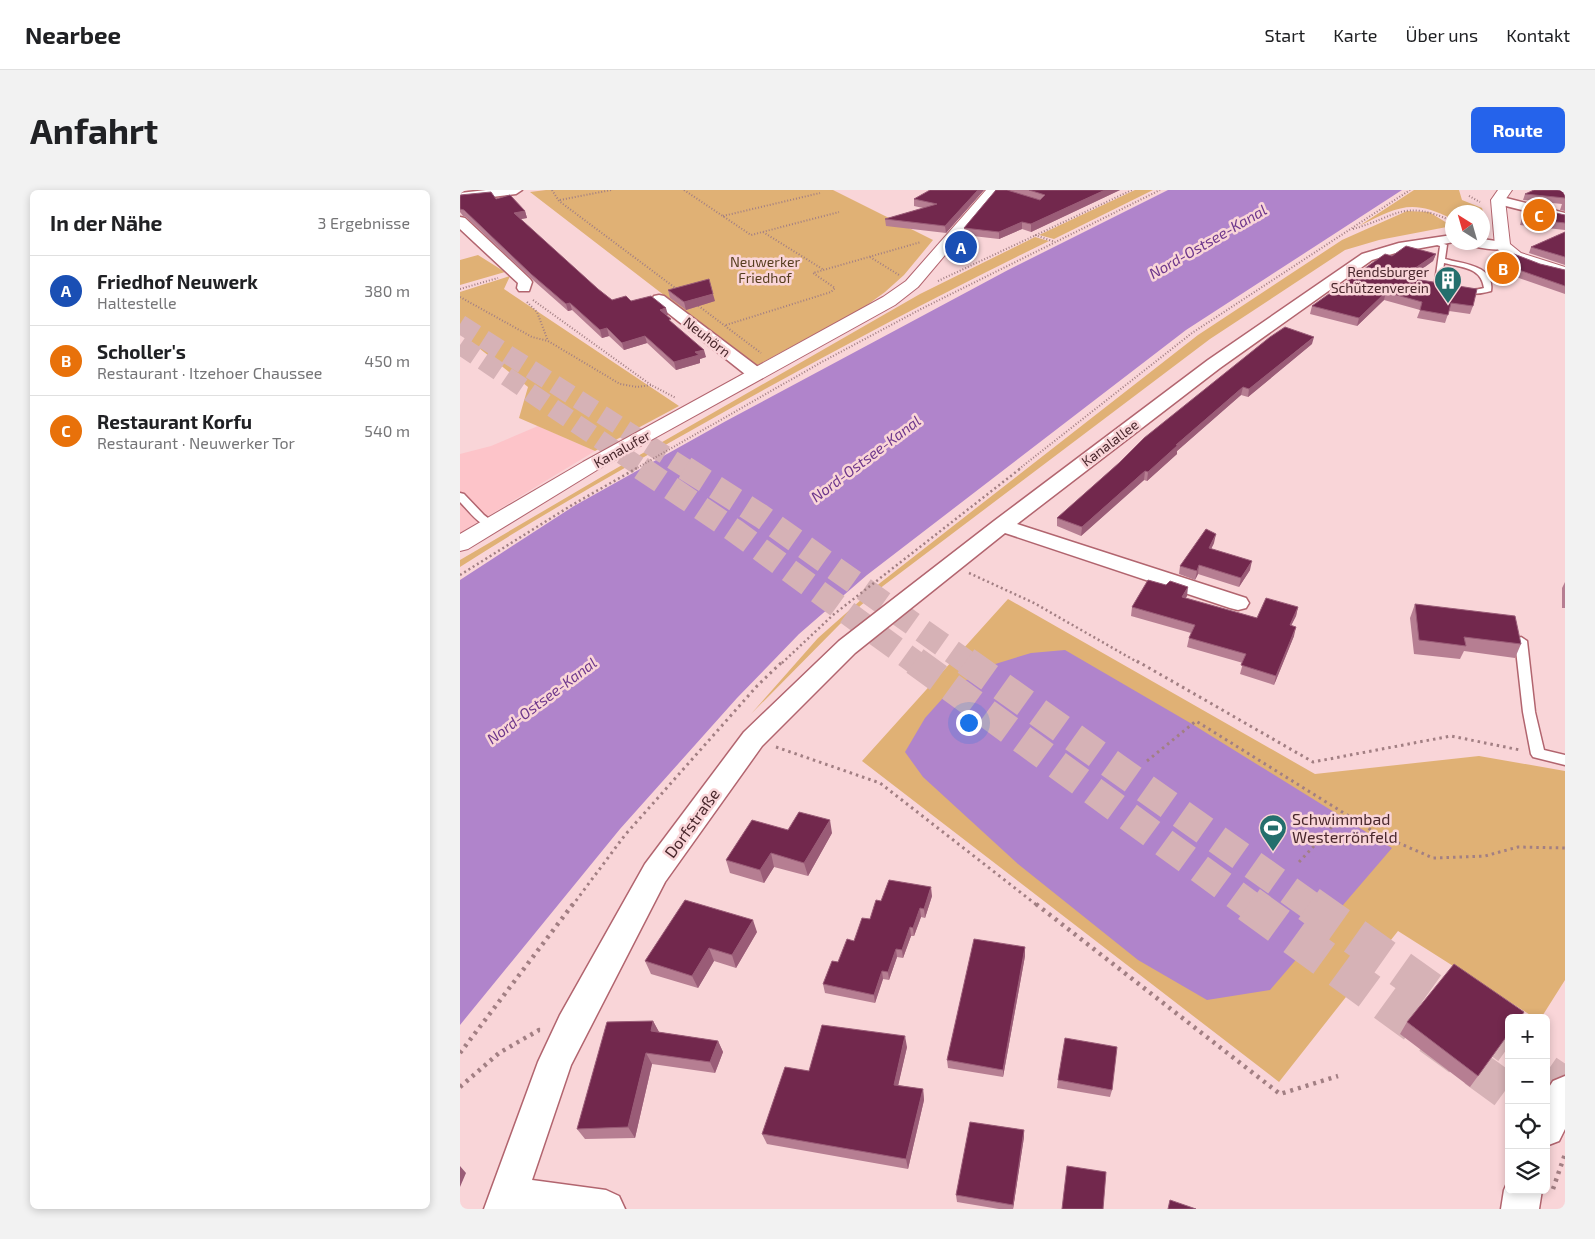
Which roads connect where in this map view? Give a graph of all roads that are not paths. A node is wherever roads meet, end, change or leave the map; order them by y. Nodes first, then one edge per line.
1 (516, 190) edge
2 (996, 191) edge
3 (1502, 195) edge
4 (460, 197) edge
5 (1565, 217) edge
6 (460, 220) edge
7 (1445, 241) edge
8 (1490, 241) edge
9 (1433, 242) junction
10 (1490, 243) edge
11 (1502, 243) junction
12 (1442, 260) junction
13 (1565, 272) edge
14 (524, 288) road end
15 (659, 299) road end
16 (756, 374) junction
17 (460, 496) edge
18 (492, 525) junction
19 (1001, 525) junction
20 (460, 544) edge
21 (1238, 602) dead end
22 (1521, 641) edge
23 (1565, 760) edge
24 (1565, 1093) edge
25 (1550, 1121) edge
26 (506, 1202) edge
27 (606, 1209) edge

1 - 4 street
2 - 16 street, Kanalufer
3 - 5 street
3 - 11 street
6 - 14 street
7 - 9 street, Kanalallee
8 - 11 street
9 - 12 lane
9 - 19 street, Kanalallee
10 - 11 street
11 - 13 street
12 - 12 lane
15 - 16 street, Neuhörn
16 - 18 street, Kanalufer
17 - 18 lane
18 - 20 street, Kanalufer
19 - 21 street
19 - 26 street, Dorfstraße
22 - 23 lane
24 - 25 street
26 - 27 street

